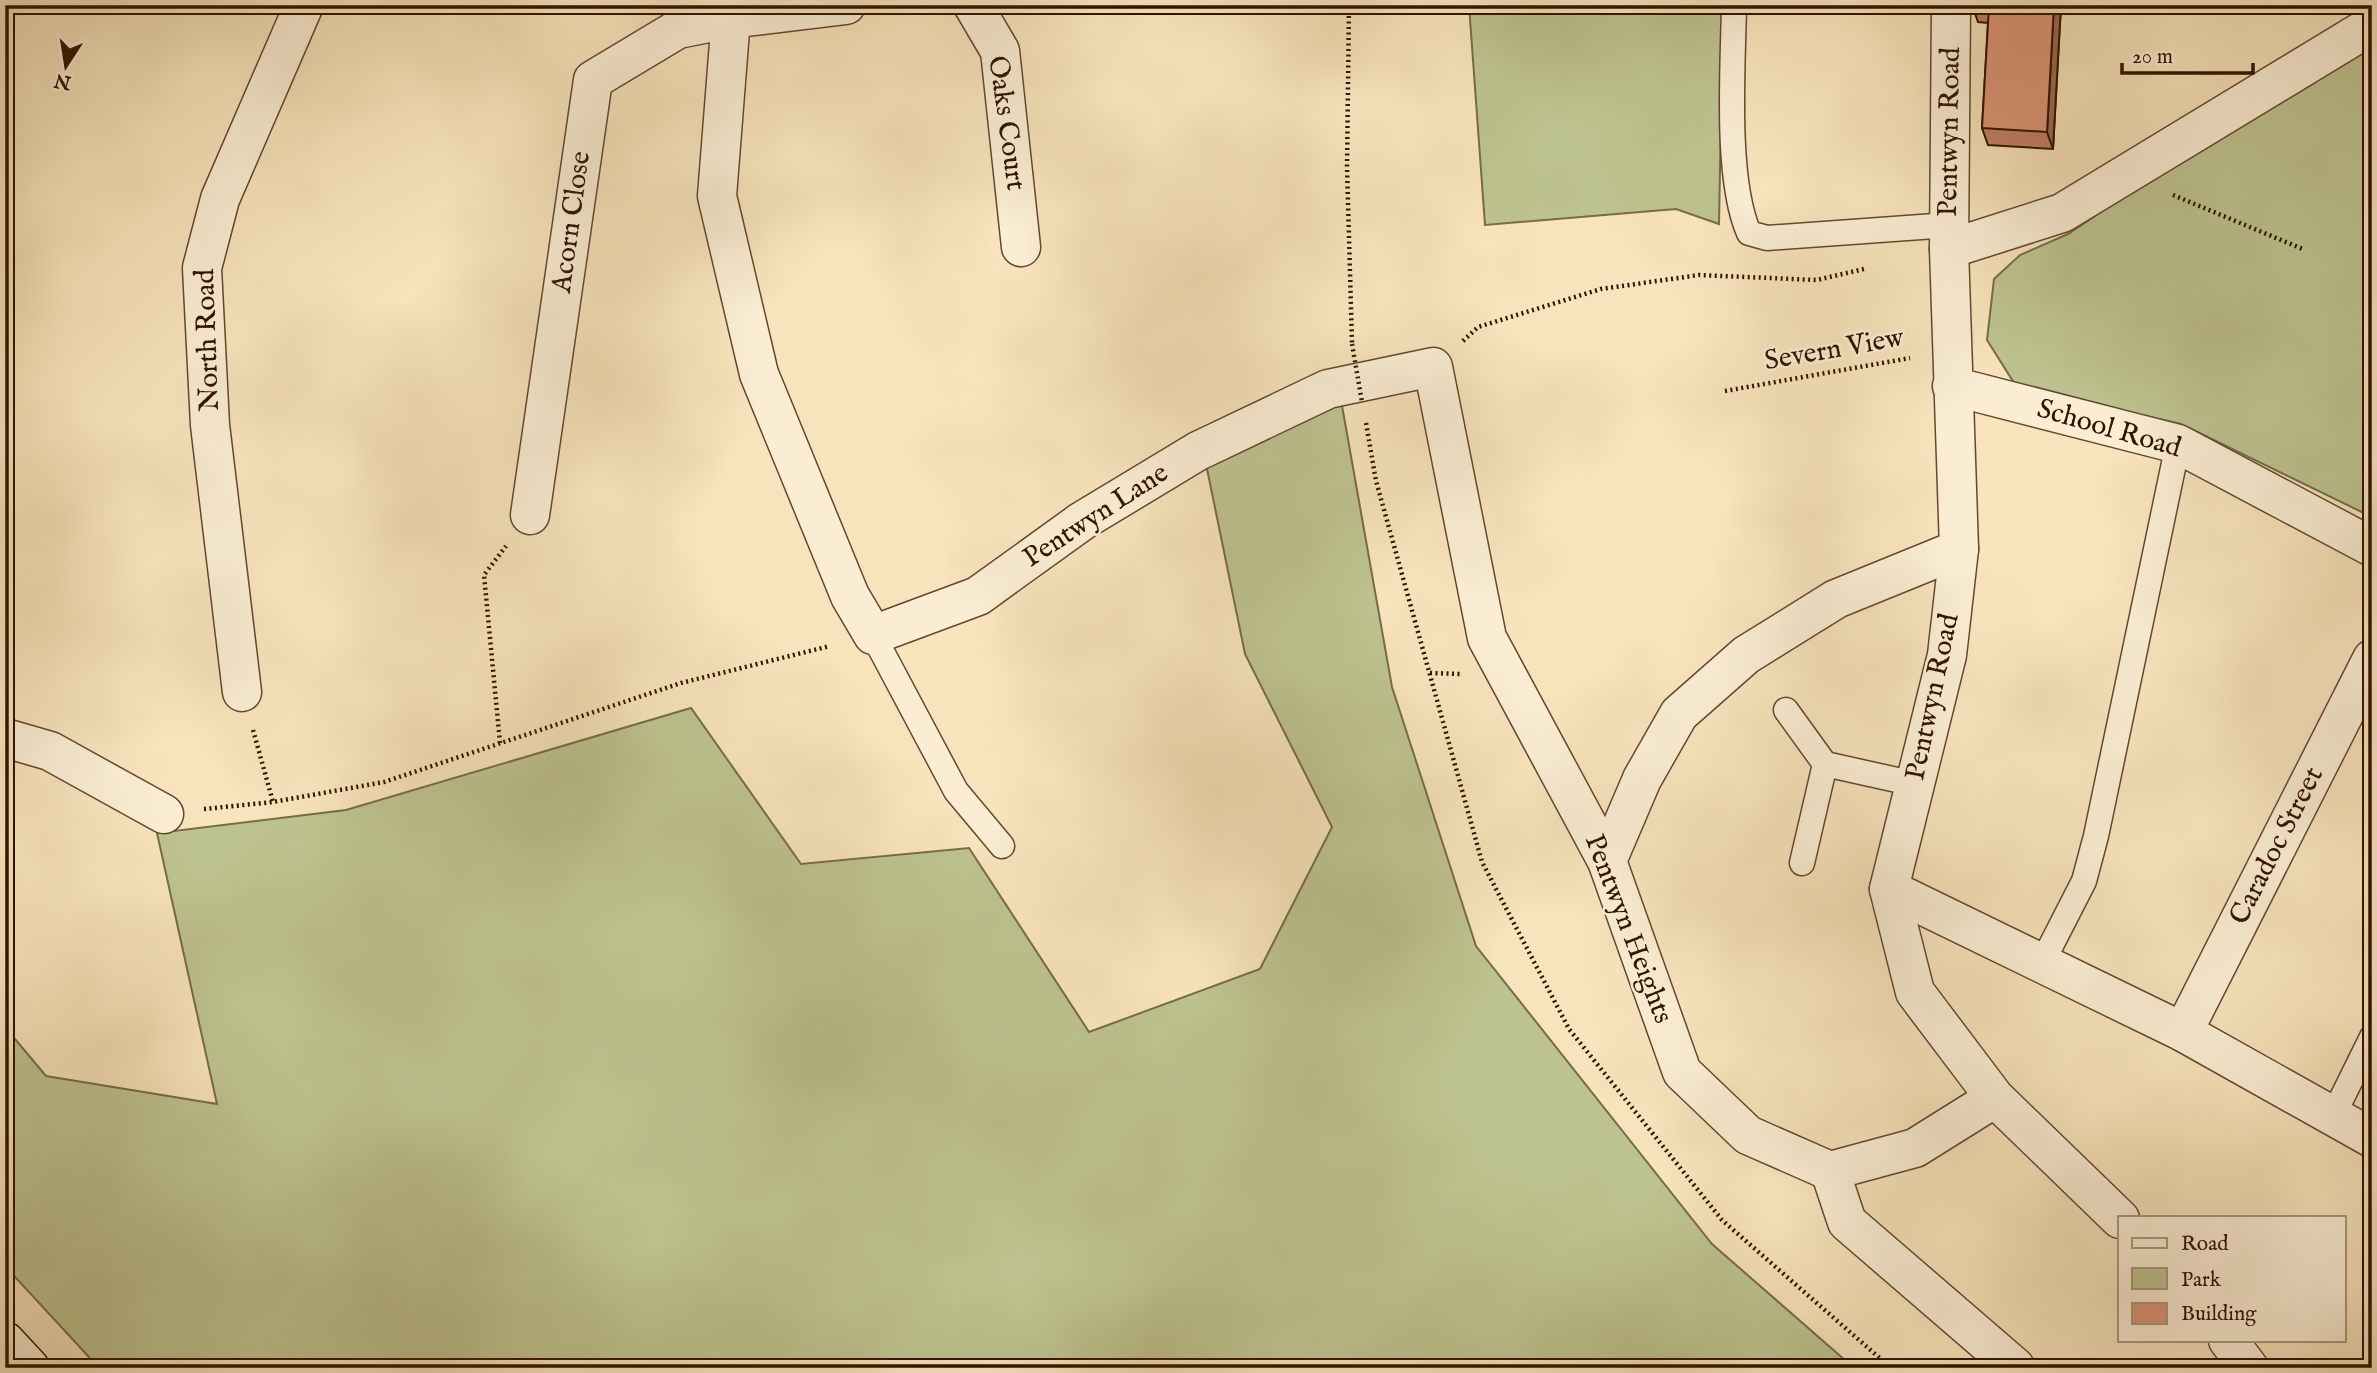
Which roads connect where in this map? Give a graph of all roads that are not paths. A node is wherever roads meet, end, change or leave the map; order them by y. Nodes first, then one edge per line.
1 (304, 5) edge
2 (846, 5) edge
3 (973, 5) edge
4 (1734, 5) edge
5 (1951, 5) edge
6 (731, 12) edge
7 (2372, 24) edge
8 (1949, 237) junction
9 (1021, 247) dead end
10 (1433, 367) joint
11 (1951, 368) junction
12 (2178, 444) junction
13 (530, 515) road end
14 (2372, 547) edge
15 (1959, 549) junction
16 (873, 635) junction
17 (2372, 659) edge
18 (242, 692) road end
19 (1786, 710) dead end
20 (5, 737) edge
21 (1825, 764) junction
22 (1914, 784) junction
23 (164, 814) road end
24 (1002, 846) dead end
25 (1607, 861) junction
26 (1802, 863) dead end
27 (1889, 889) junction
28 (2042, 962) junction
29 (2183, 1032) junction
30 (2372, 1037) edge
31 (1995, 1098) junction
32 (2333, 1116) junction
33 (2372, 1138) edge
34 (1830, 1171) junction
35 (2118, 1217) edge
36 (5, 1341) edge
37 (2230, 1342) edge
38 (2015, 1367) edge
39 (30, 1368) edge
40 (2249, 1368) edge

1 - 18 street, North Road
2 - 6 street
3 - 9 street, Oaks Court
4 - 8 lane
5 - 8 street, Pentwyn Road
6 - 13 street, Acorn Close
6 - 16 street
7 - 8 street
8 - 11 street, Pentwyn Road
10 - 16 street, Pentwyn Lane
10 - 25 street, Pentwyn Heights
11 - 12 street, School Road
11 - 15 street, Pentwyn Road
12 - 14 street, School Road
12 - 28 lane
15 - 22 street, Pentwyn Road
15 - 25 street
16 - 24 lane
17 - 29 street, Caradoc Street
19 - 21 lane
20 - 23 street
21 - 22 lane
21 - 26 lane
22 - 27 street, Pentwyn Road
25 - 34 street, Pentwyn Heights
27 - 28 street
27 - 31 street, Pentwyn Road
28 - 29 street
29 - 32 street
30 - 32 lane
31 - 34 street
31 - 35 street, Pentwyn Road
32 - 33 street
34 - 38 street
36 - 39 street
37 - 40 street

